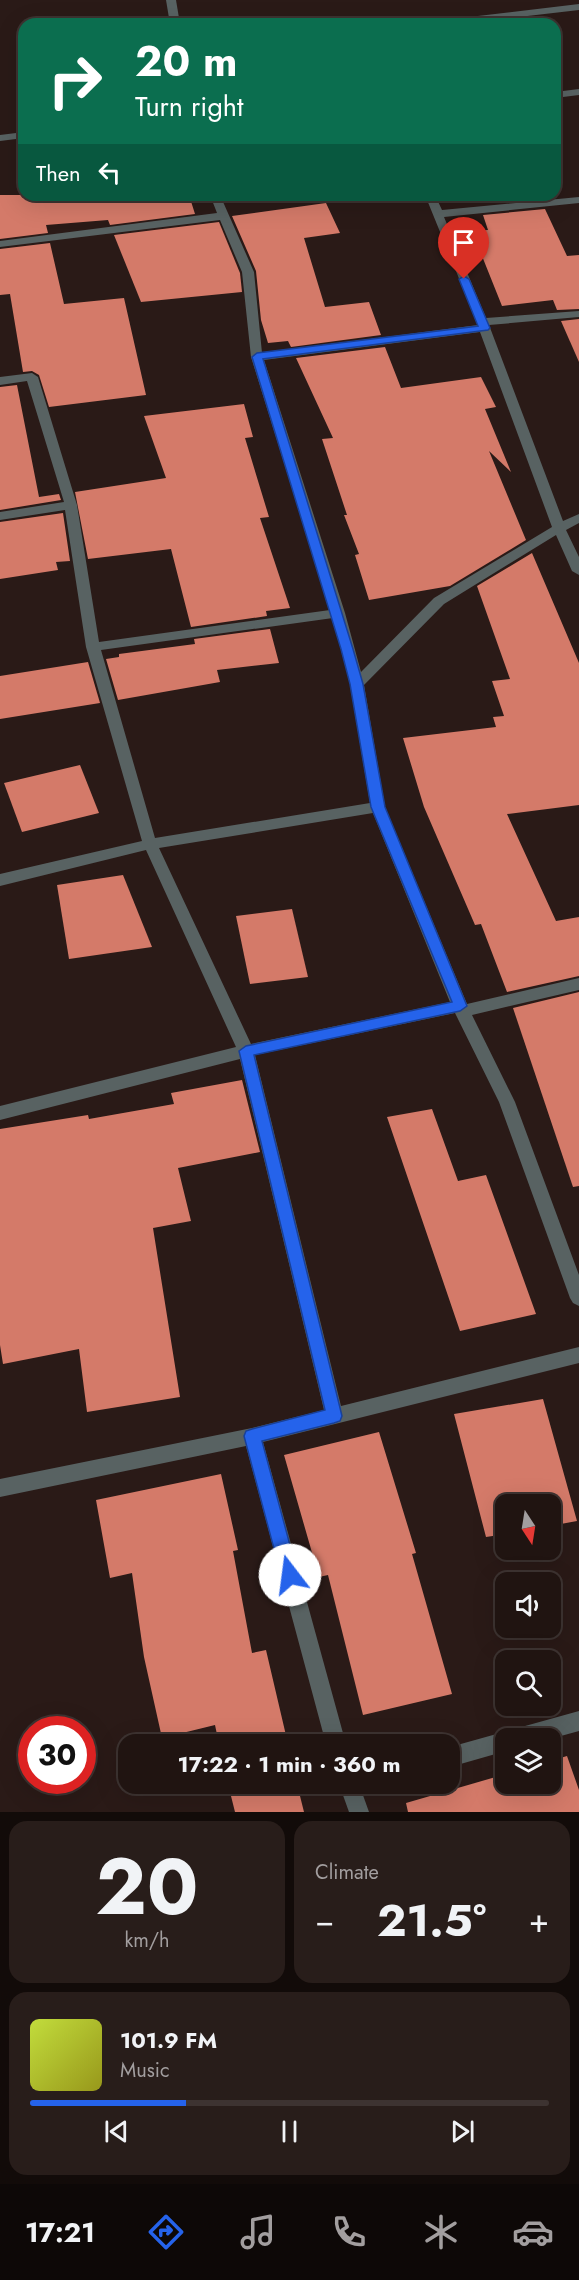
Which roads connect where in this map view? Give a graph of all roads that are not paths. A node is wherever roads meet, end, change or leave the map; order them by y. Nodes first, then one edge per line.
1 (171, 0) edge
2 (579, 7) edge
3 (174, 18) edge
4 (486, 18) edge
5 (579, 92) edge
6 (561, 94) edge
7 (18, 136) edge
8 (0, 138) edge
9 (579, 200) edge
10 (217, 201) edge
11 (432, 201) edge
12 (437, 214) junction
13 (222, 216) junction
14 (0, 243) edge
15 (579, 314) edge
16 (483, 325) junction
17 (257, 357) junction
18 (0, 381) edge
19 (71, 505) junction
20 (0, 516) edge
21 (579, 518) edge
22 (559, 528) junction
23 (579, 571) edge
24 (338, 613) junction
25 (93, 647) junction
26 (357, 684) junction
27 (378, 807) junction
28 (150, 844) junction
29 (0, 880) edge
30 (579, 984) edge
31 (461, 1008) junction
32 (246, 1051) junction
33 (0, 1113) edge
34 (579, 1298) edge
35 (579, 1355) edge
36 (334, 1416) junction
37 (252, 1436) junction
38 (0, 1488) edge
39 (579, 1721) edge
40 (553, 1728) edge
41 (333, 1734) edge
42 (495, 1744) edge
43 (460, 1753) edge
44 (353, 1794) edge
45 (359, 1812) edge

1 - 3 street
2 - 4 street
5 - 6 street
7 - 8 street
9 - 12 street
10 - 13 street
11 - 12 street
12 - 16 street
13 - 14 street
13 - 17 street
15 - 16 street
16 - 17 street
16 - 22 street
17 - 24 street
18 - 19 street
19 - 20 street
19 - 25 street
21 - 22 street
22 - 23 street
22 - 26 street
24 - 25 street
24 - 26 street
25 - 28 street
26 - 27 street
27 - 28 street
27 - 31 street
28 - 29 street
28 - 32 street
30 - 31 street
31 - 32 street
31 - 34 street
32 - 33 street
32 - 36 street
35 - 36 street
36 - 37 street
37 - 38 street
37 - 41 street
39 - 40 street
42 - 43 street
44 - 45 street

